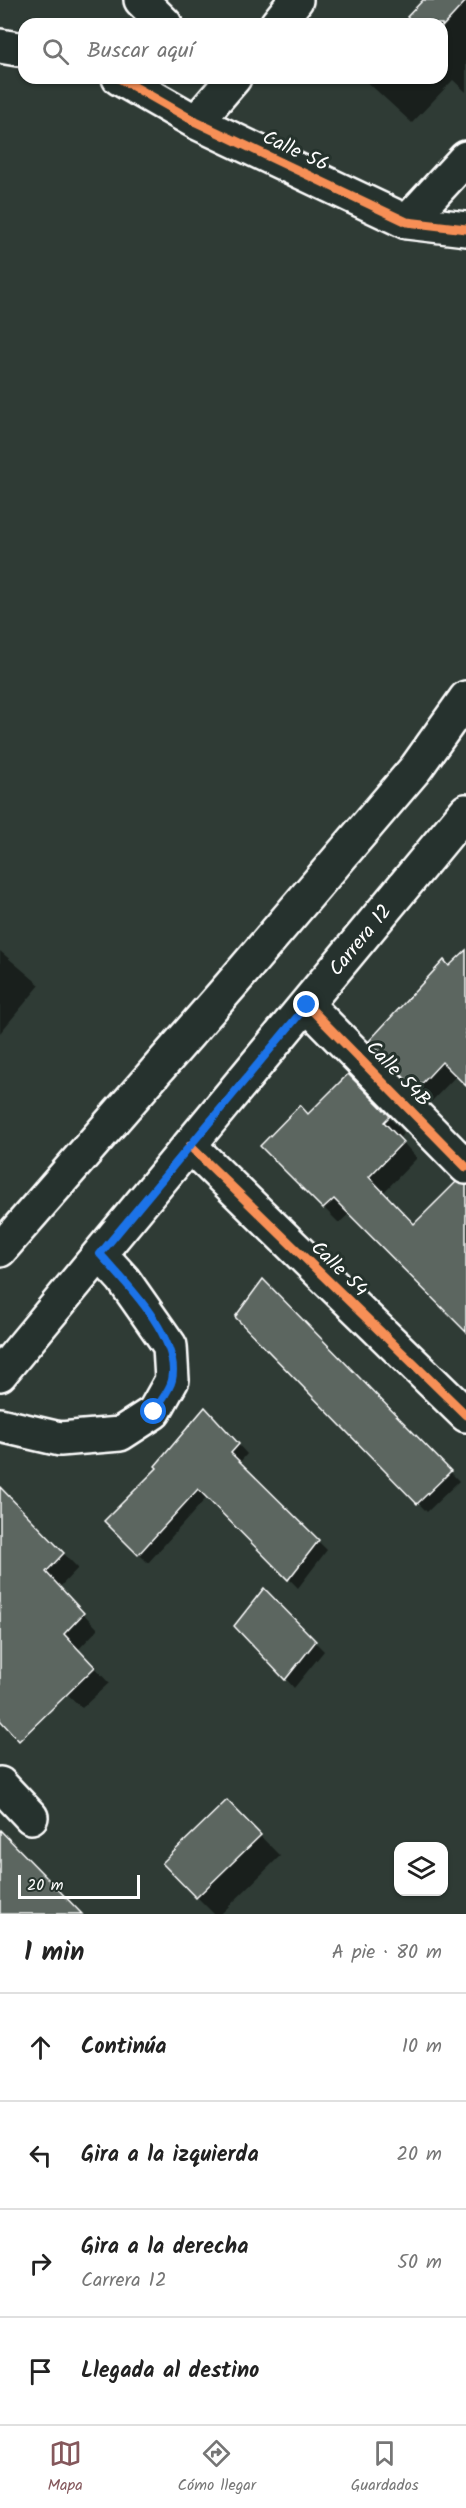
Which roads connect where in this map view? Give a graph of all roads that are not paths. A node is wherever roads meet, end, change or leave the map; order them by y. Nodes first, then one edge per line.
1 (141, 0) edge
2 (296, 0) edge
3 (159, 18) edge
4 (282, 18) edge
5 (0, 45) edge
6 (18, 49) edge
7 (130, 84) edge
8 (225, 84) edge
9 (196, 122) junction
10 (466, 158) edge
11 (406, 222) junction
12 (466, 229) edge
13 (466, 698) edge
14 (466, 811) edge
15 (307, 1005) junction
16 (190, 1146) junction
17 (466, 1167) edge
18 (0, 1250) edge
19 (100, 1254) junction
20 (0, 1374) edge
21 (466, 1415) edge
22 (0, 1425) edge
23 (0, 1784) edge
24 (31, 1817) dead end

1 - 3 main road
2 - 4 main road
5 - 6 main road
7 - 9 main road, Calle 56
8 - 9 main road
9 - 11 main road, Calle 56
10 - 11 main road
11 - 12 main road, Calle 56
13 - 18 main road
14 - 15 main road, Carrera 12
15 - 16 main road, Carrera 12
15 - 17 main road, Calle 54B
16 - 19 main road, Carrera 12
16 - 21 main road, Calle 54
19 - 20 main road, Carrera 12
19 - 22 main road
23 - 24 main road

